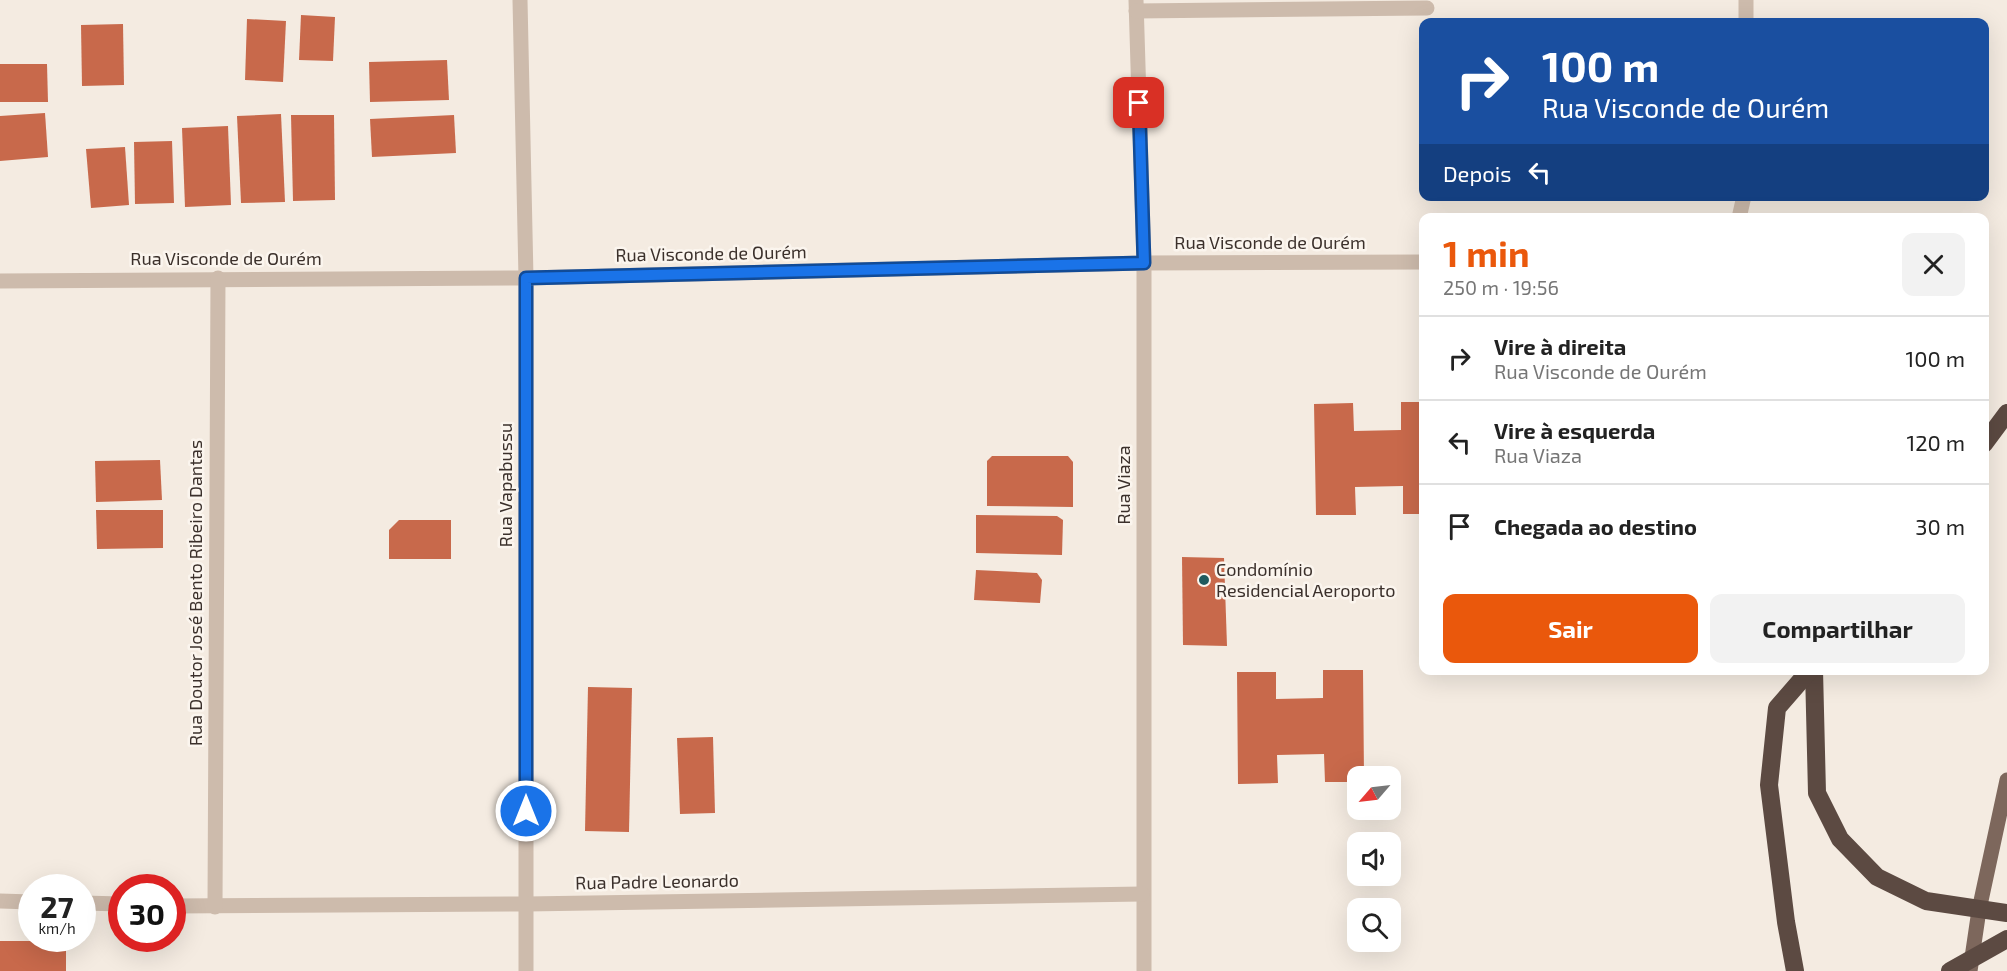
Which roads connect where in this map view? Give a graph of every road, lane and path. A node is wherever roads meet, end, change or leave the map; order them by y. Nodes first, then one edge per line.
1 (520, 0) edge
2 (1746, 0) edge
3 (1136, 6) edge
4 (1427, 8) dead end
5 (1746, 18) edge
6 (1419, 262) edge
7 (1144, 263) junction
8 (218, 278) junction
9 (526, 278) junction
10 (0, 281) edge
11 (2007, 413) edge
12 (1989, 437) edge
13 (1808, 675) edge
14 (1812, 675) edge
15 (2007, 780) edge
16 (1142, 894) junction
17 (0, 901) edge
18 (18, 902) edge
19 (527, 904) junction
20 (186, 906) edge
21 (215, 907) junction
22 (1980, 910) junction
23 (2007, 914) edge
24 (2007, 939) edge
25 (526, 971) edge
26 (1144, 971) edge
27 (1795, 971) edge
28 (1950, 971) edge
29 (1970, 971) edge

1 - 9 street, Rua Vapabussu
2 - 5 street
3 - 4 street
3 - 7 street, Rua Viaza
6 - 7 street, Rua Visconde de Ourém
7 - 9 street, Rua Visconde de Ourém
7 - 16 street, Rua Viaza
8 - 9 street, Rua Visconde de Ourém
8 - 10 street, Rua Visconde de Ourém
8 - 21 street, Rua Doutor José Bento Ribeiro Dantas
9 - 19 street, Rua Vapabussu
11 - 12 highway
13 - 27 highway
14 - 22 highway
15 - 22 main road
16 - 19 street, Rua Padre Leonardo
16 - 26 street, Rua Viaza
17 - 18 street
19 - 21 street, Rua Padre Leonardo
19 - 25 street, Rua Vapabussu
20 - 21 street, Rua Padre Leonardo
22 - 23 highway
22 - 29 main road
24 - 28 highway, bridge

